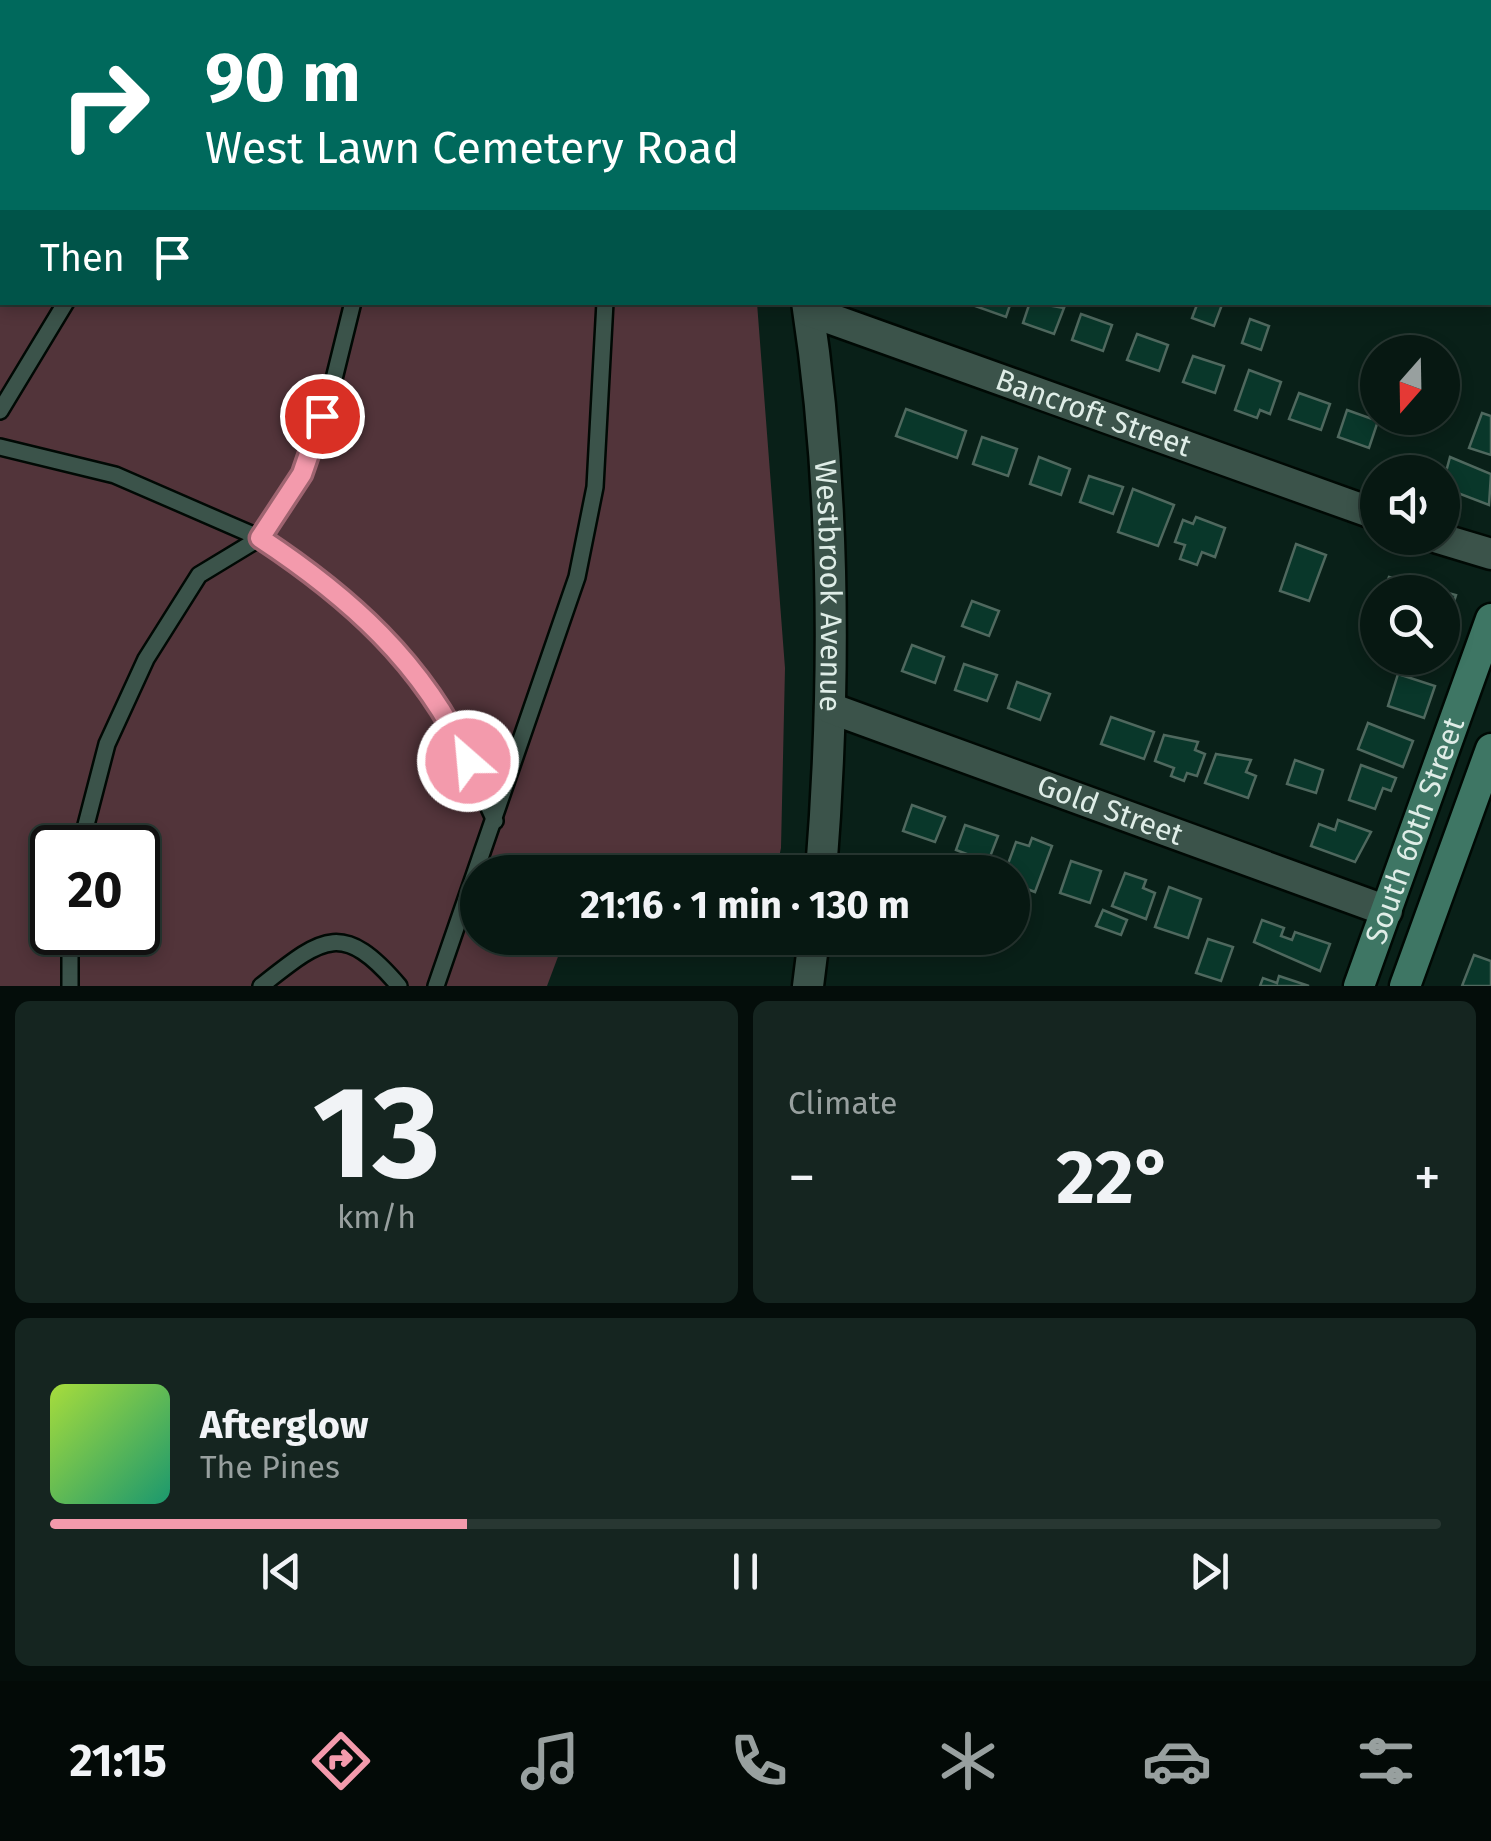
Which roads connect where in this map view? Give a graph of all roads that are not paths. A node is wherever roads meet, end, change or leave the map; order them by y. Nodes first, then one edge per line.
1 (64, 305) edge
2 (351, 305) edge
3 (604, 305) edge
4 (808, 307) edge
5 (0, 411) edge
6 (0, 447) edge
7 (1360, 508) edge
8 (260, 538) junction
9 (1460, 545) edge
10 (1491, 554) edge
11 (1491, 619) edge
12 (830, 708) junction
13 (1491, 750) edge
14 (495, 821) junction
15 (86, 825) edge
16 (822, 855) edge
17 (1387, 911) junction
18 (70, 955) edge
19 (812, 955) edge
20 (70, 986) edge
21 (261, 986) edge
22 (399, 986) edge
23 (436, 986) edge
24 (808, 986) edge
25 (1359, 986) edge
26 (1404, 986) edge

1 - 5 lane
2 - 8 lane
3 - 14 lane
4 - 7 street, Bancroft Street
4 - 12 street, Westbrook Avenue
6 - 8 lane
8 - 14 lane
8 - 15 lane
9 - 10 street
11 - 17 main road, South 60th Street
12 - 16 street, Westbrook Avenue
12 - 17 street, Gold Street
13 - 26 main road, South 60th Street
14 - 23 lane
17 - 25 main road, South 60th Street
18 - 20 lane
19 - 24 street
21 - 22 lane

